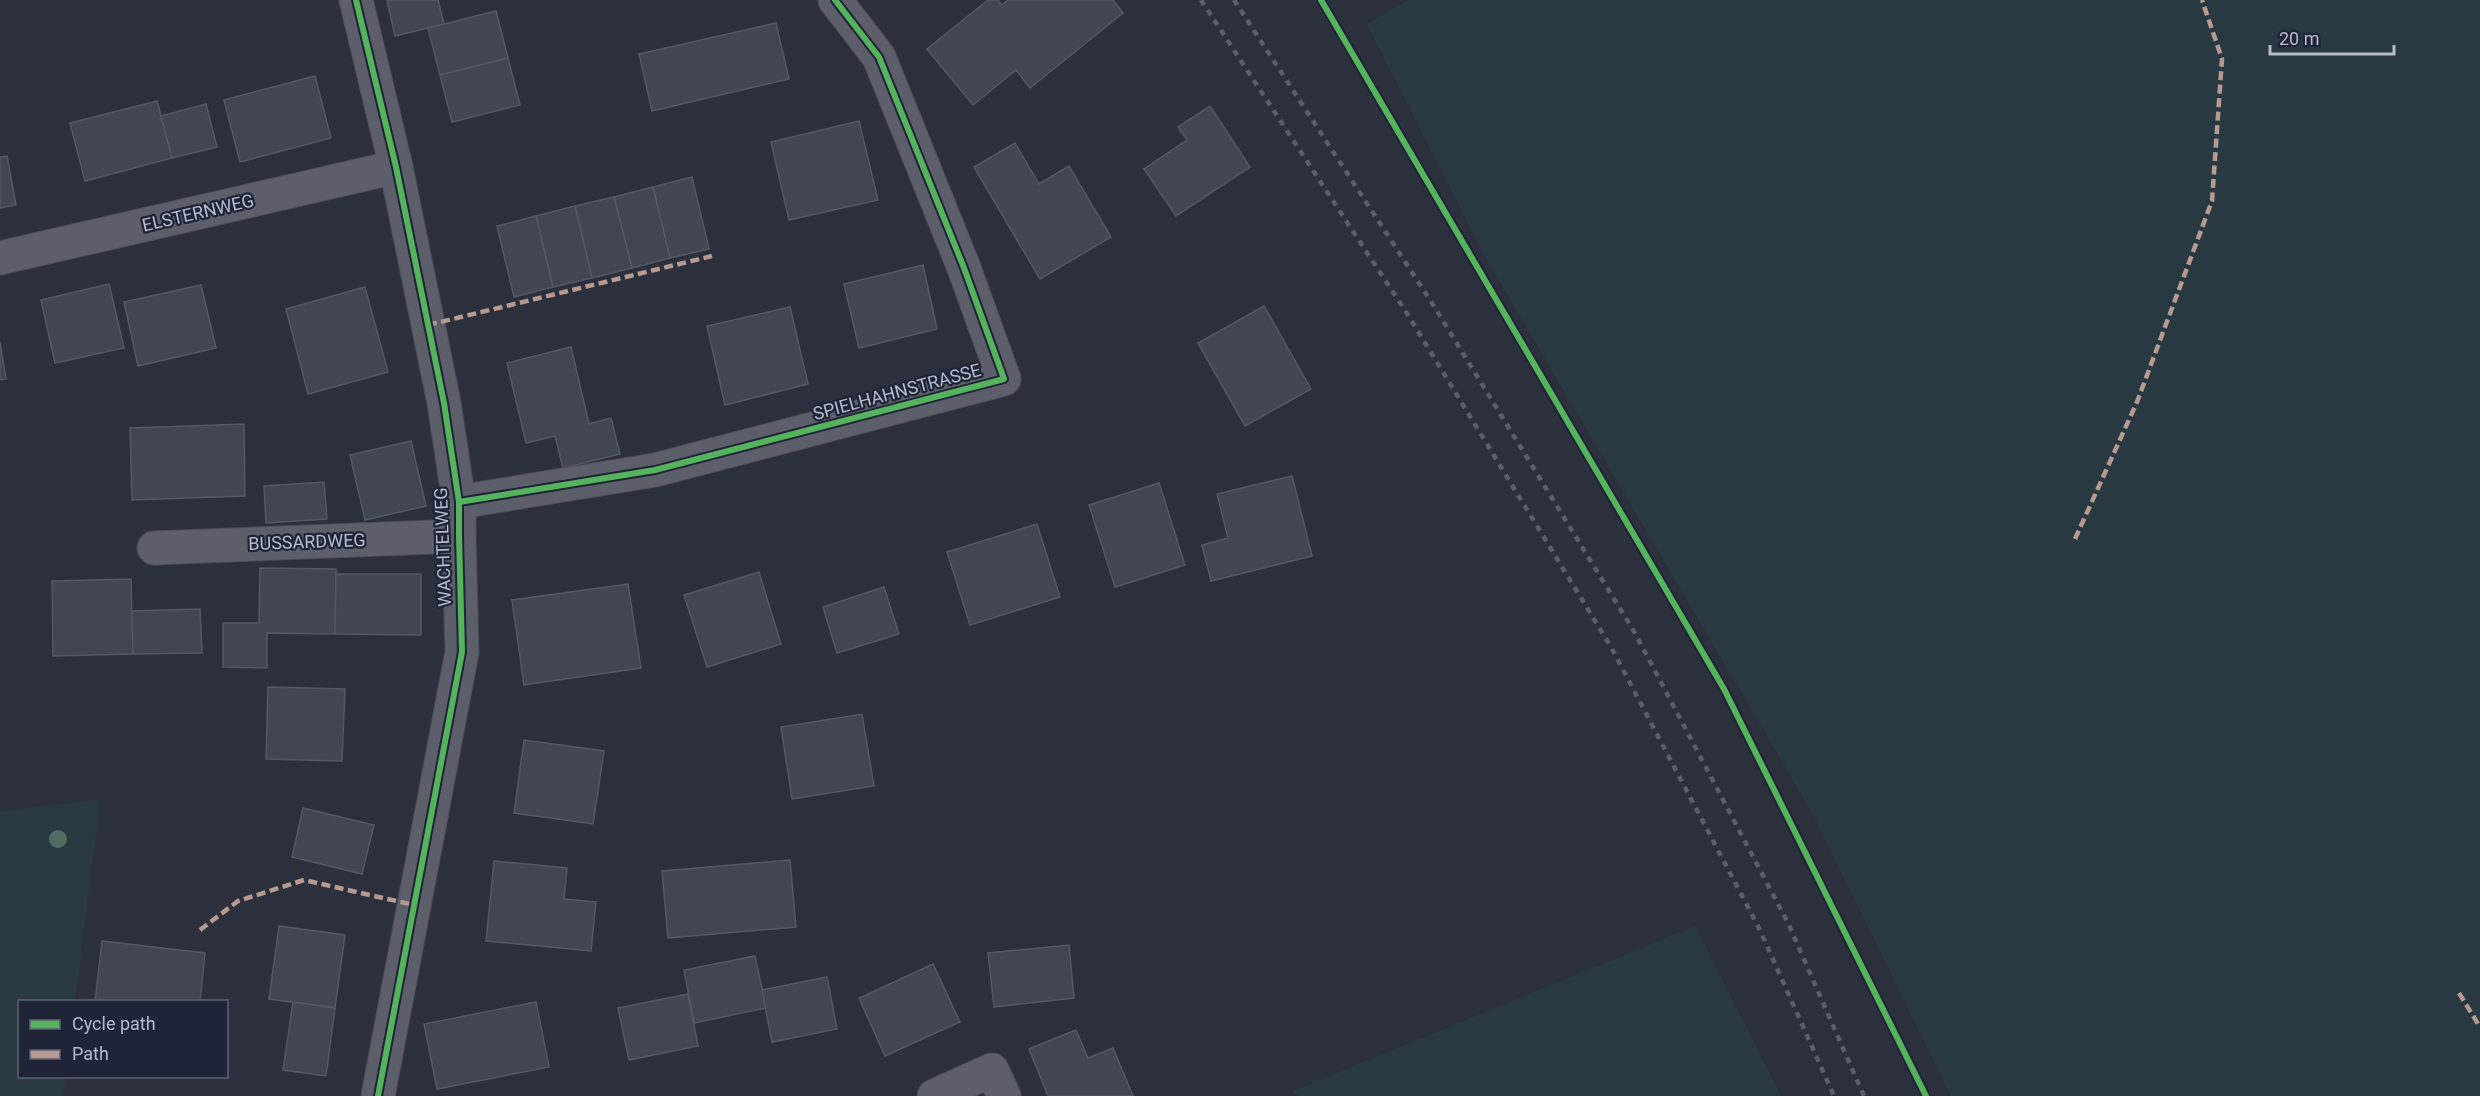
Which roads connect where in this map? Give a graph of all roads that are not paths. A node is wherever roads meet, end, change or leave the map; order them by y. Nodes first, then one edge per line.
1 (356, 0) edge
2 (835, 0) edge
3 (396, 167) junction
4 (0, 258) edge
5 (459, 502) junction
6 (459, 536) junction
7 (154, 548) dead end
8 (378, 1096) edge
9 (934, 1096) edge
10 (1004, 1096) edge

1 - 3 street, WACHTELWEG
2 - 5 street, SPIELHAHNSTRASSE
3 - 4 street, ELSTERNWEG
3 - 5 street, WACHTELWEG
5 - 6 street, WACHTELWEG
6 - 7 street, BUSSARDWEG
6 - 8 street, WACHTELWEG
9 - 10 street

